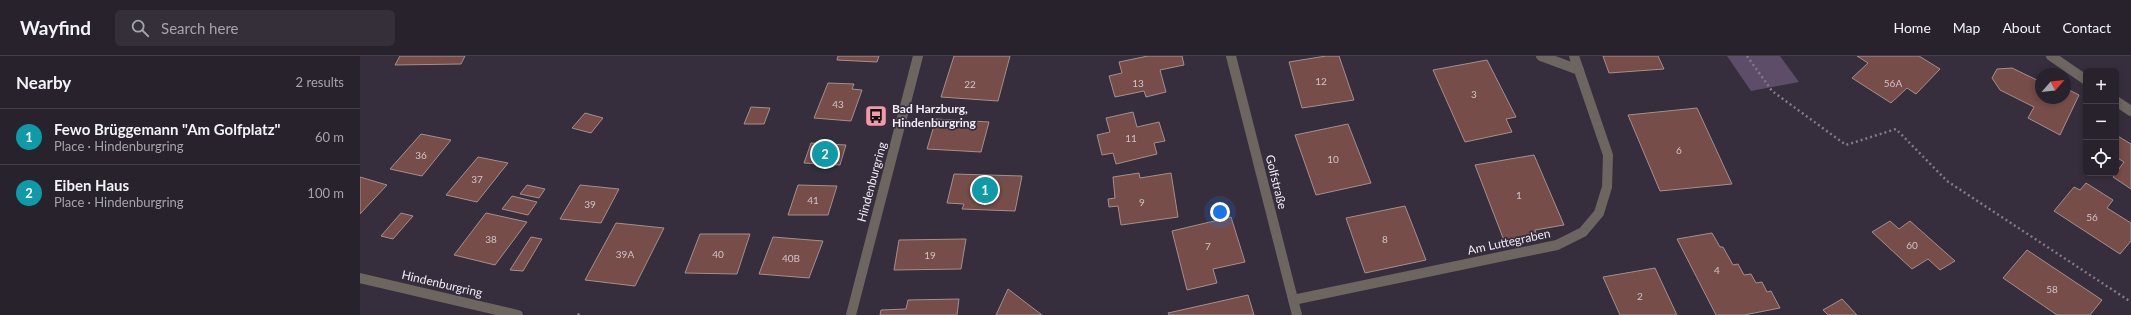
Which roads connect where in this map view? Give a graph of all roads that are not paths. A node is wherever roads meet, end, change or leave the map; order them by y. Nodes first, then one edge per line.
1 (918, 56) edge
2 (1231, 56) edge
3 (1540, 56) edge
4 (1574, 56) edge
5 (2051, 56) edge
6 (1579, 70) junction
7 (2083, 78) edge
8 (2119, 103) edge
9 (2131, 112) edge
10 (360, 278) edge
11 (1293, 300) junction
12 (518, 315) edge
13 (851, 315) edge
14 (1298, 315) edge

1 - 13 street, Hindenburgring
2 - 11 street, Golfstraße
3 - 6 street
4 - 6 street, Am Luttegraben
5 - 7 street
6 - 11 street, Am Luttegraben
8 - 9 street
10 - 12 street, Hindenburgring
11 - 14 street, Golfstraße

